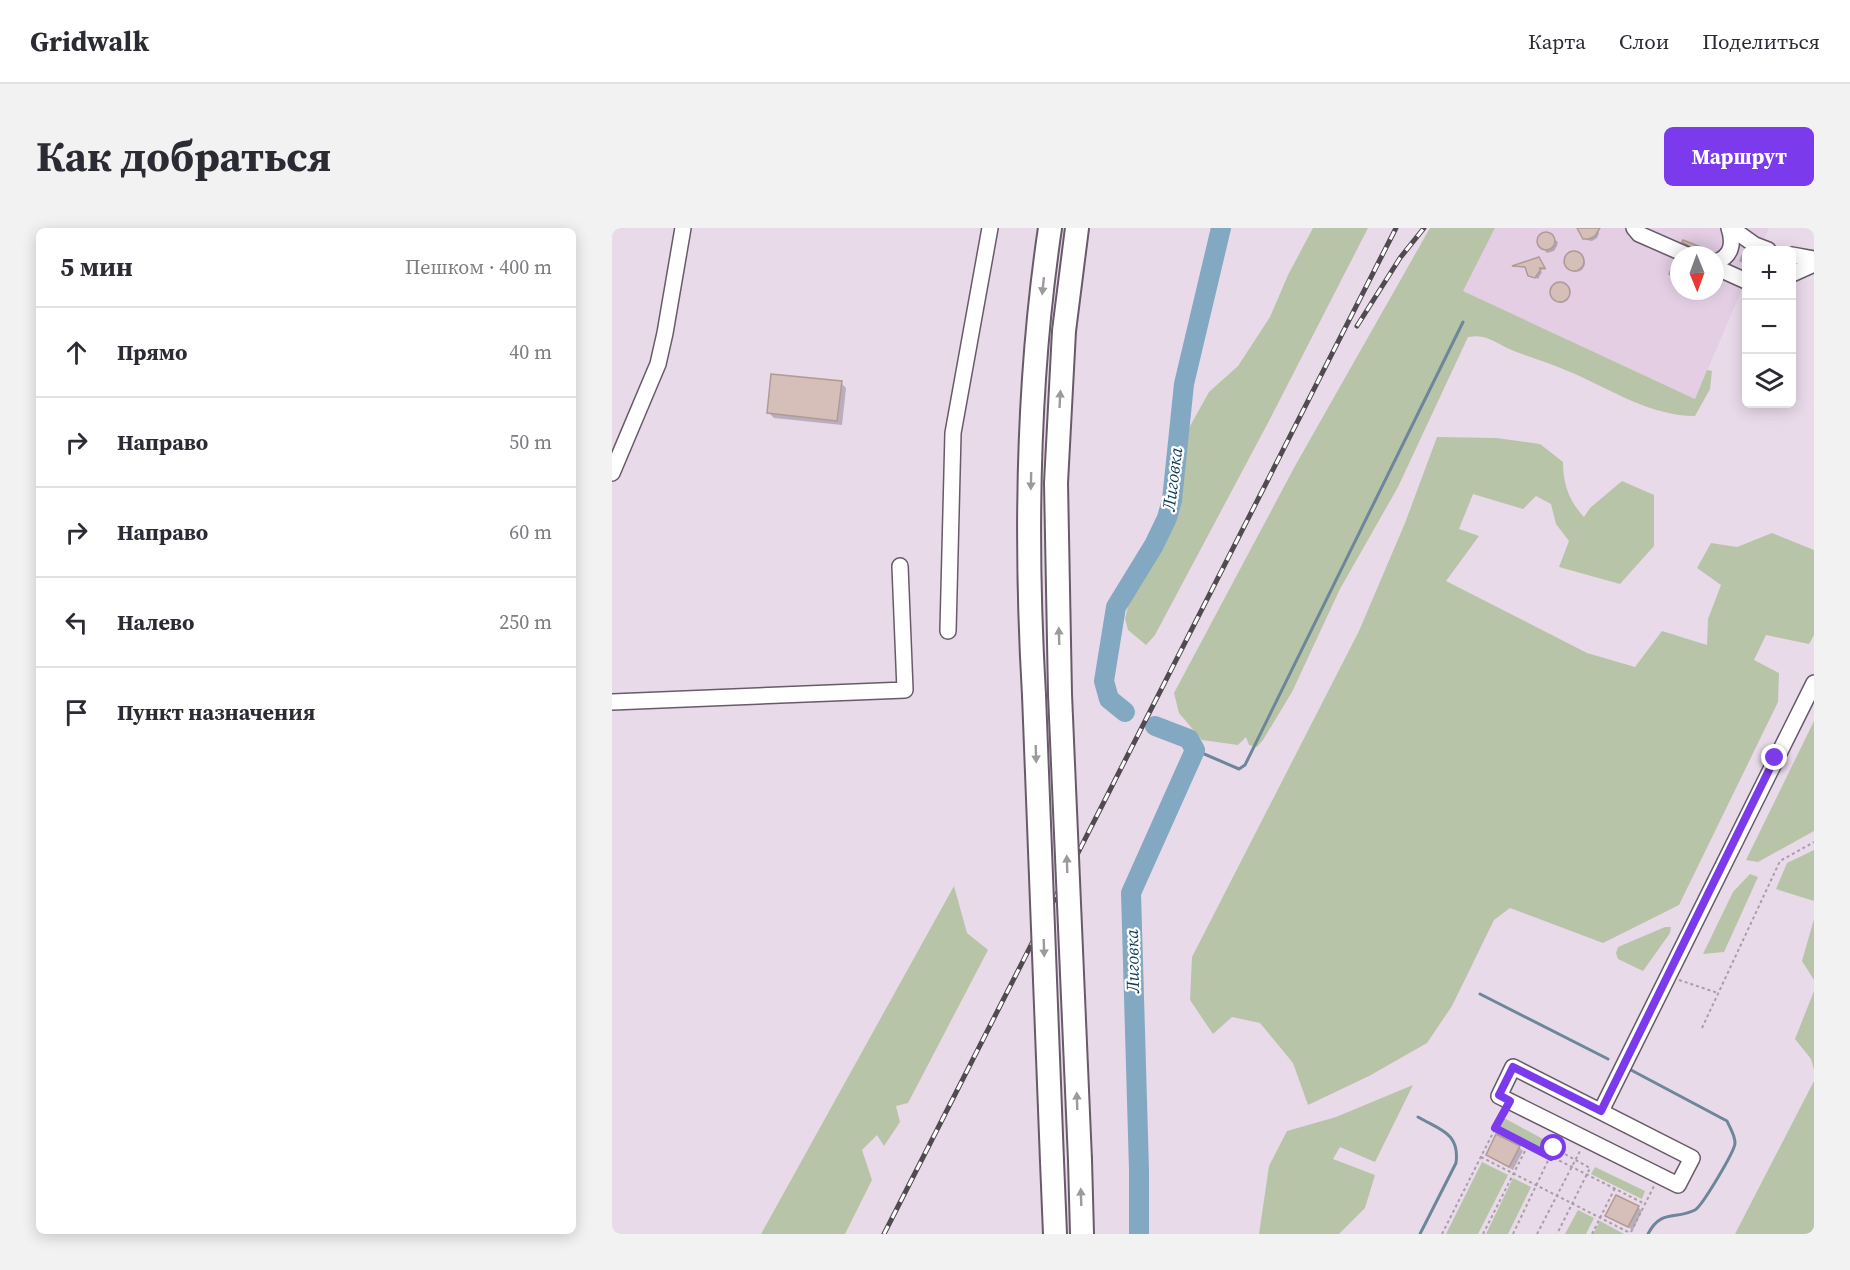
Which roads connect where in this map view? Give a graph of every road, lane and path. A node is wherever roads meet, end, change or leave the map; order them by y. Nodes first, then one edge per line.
1 (683, 228) edge
2 (990, 228) edge
3 (1050, 228) edge
4 (1077, 228) edge
5 (1634, 228) edge
6 (1730, 228) edge
7 (1758, 246) edge
8 (1670, 248) edge
9 (1796, 256) edge
10 (1724, 258) edge
11 (1814, 259) edge
12 (1814, 264) edge
13 (1724, 271) edge
14 (1796, 272) edge
15 (1742, 279) edge
16 (612, 473) edge
17 (900, 566) dead end
18 (948, 631) dead end
19 (1814, 682) edge
20 (612, 702) edge
21 (1814, 842) edge
22 (1667, 976) junction
23 (1718, 993) junction
24 (1702, 1028) dead end
25 (1510, 1101) junction
26 (1601, 1111) junction
27 (1495, 1128) junction
28 (1587, 1139) junction
29 (1528, 1145) junction
30 (1481, 1157) junction
31 (1551, 1157) junction
32 (1576, 1159) junction
33 (1572, 1167) junction
34 (1513, 1173) junction
35 (1587, 1175) junction
36 (1659, 1176) junction
37 (1537, 1185) junction
38 (1615, 1188) junction
39 (1558, 1196) junction
40 (1573, 1204) junction
41 (1645, 1204) junction
42 (1600, 1217) junction
43 (1054, 1234) edge
44 (1082, 1234) edge
45 (1442, 1234) edge
46 (1483, 1234) edge
47 (1513, 1234) edge
48 (1537, 1234) edge
49 (1557, 1234) edge
50 (1592, 1234) edge
51 (1630, 1234) edge

1 - 16 street
2 - 18 street
3 -> 43 highway, bridge
44 -> 4 highway, bridge
5 - 8 street
6 - 7 street
6 - 10 street
9 - 11 street
12 - 14 street
13 - 15 street
17 - 20 street
19 - 22 street
21 - 23 path
22 - 23 path
22 - 26 street
23 - 24 path
25 - 26 street
25 - 27 path
25 - 28 street
26 - 36 street
27 - 29 path
27 - 30 path
28 - 32 path
28 - 36 street
29 - 31 path
29 - 34 path
30 - 34 path
30 - 45 path
31 - 32 path
31 - 33 path
31 - 37 path
32 - 33 path
32 - 35 path
33 - 35 path
33 - 39 path
34 - 37 path
34 - 46 path
35 - 38 path
35 - 40 path
36 - 41 path
37 - 39 path
37 - 47 path
38 - 41 path
38 - 42 path
39 - 40 path
39 - 48 path
40 - 42 path
40 - 49 path
41 - 51 path
42 - 50 path
42 - 51 path

